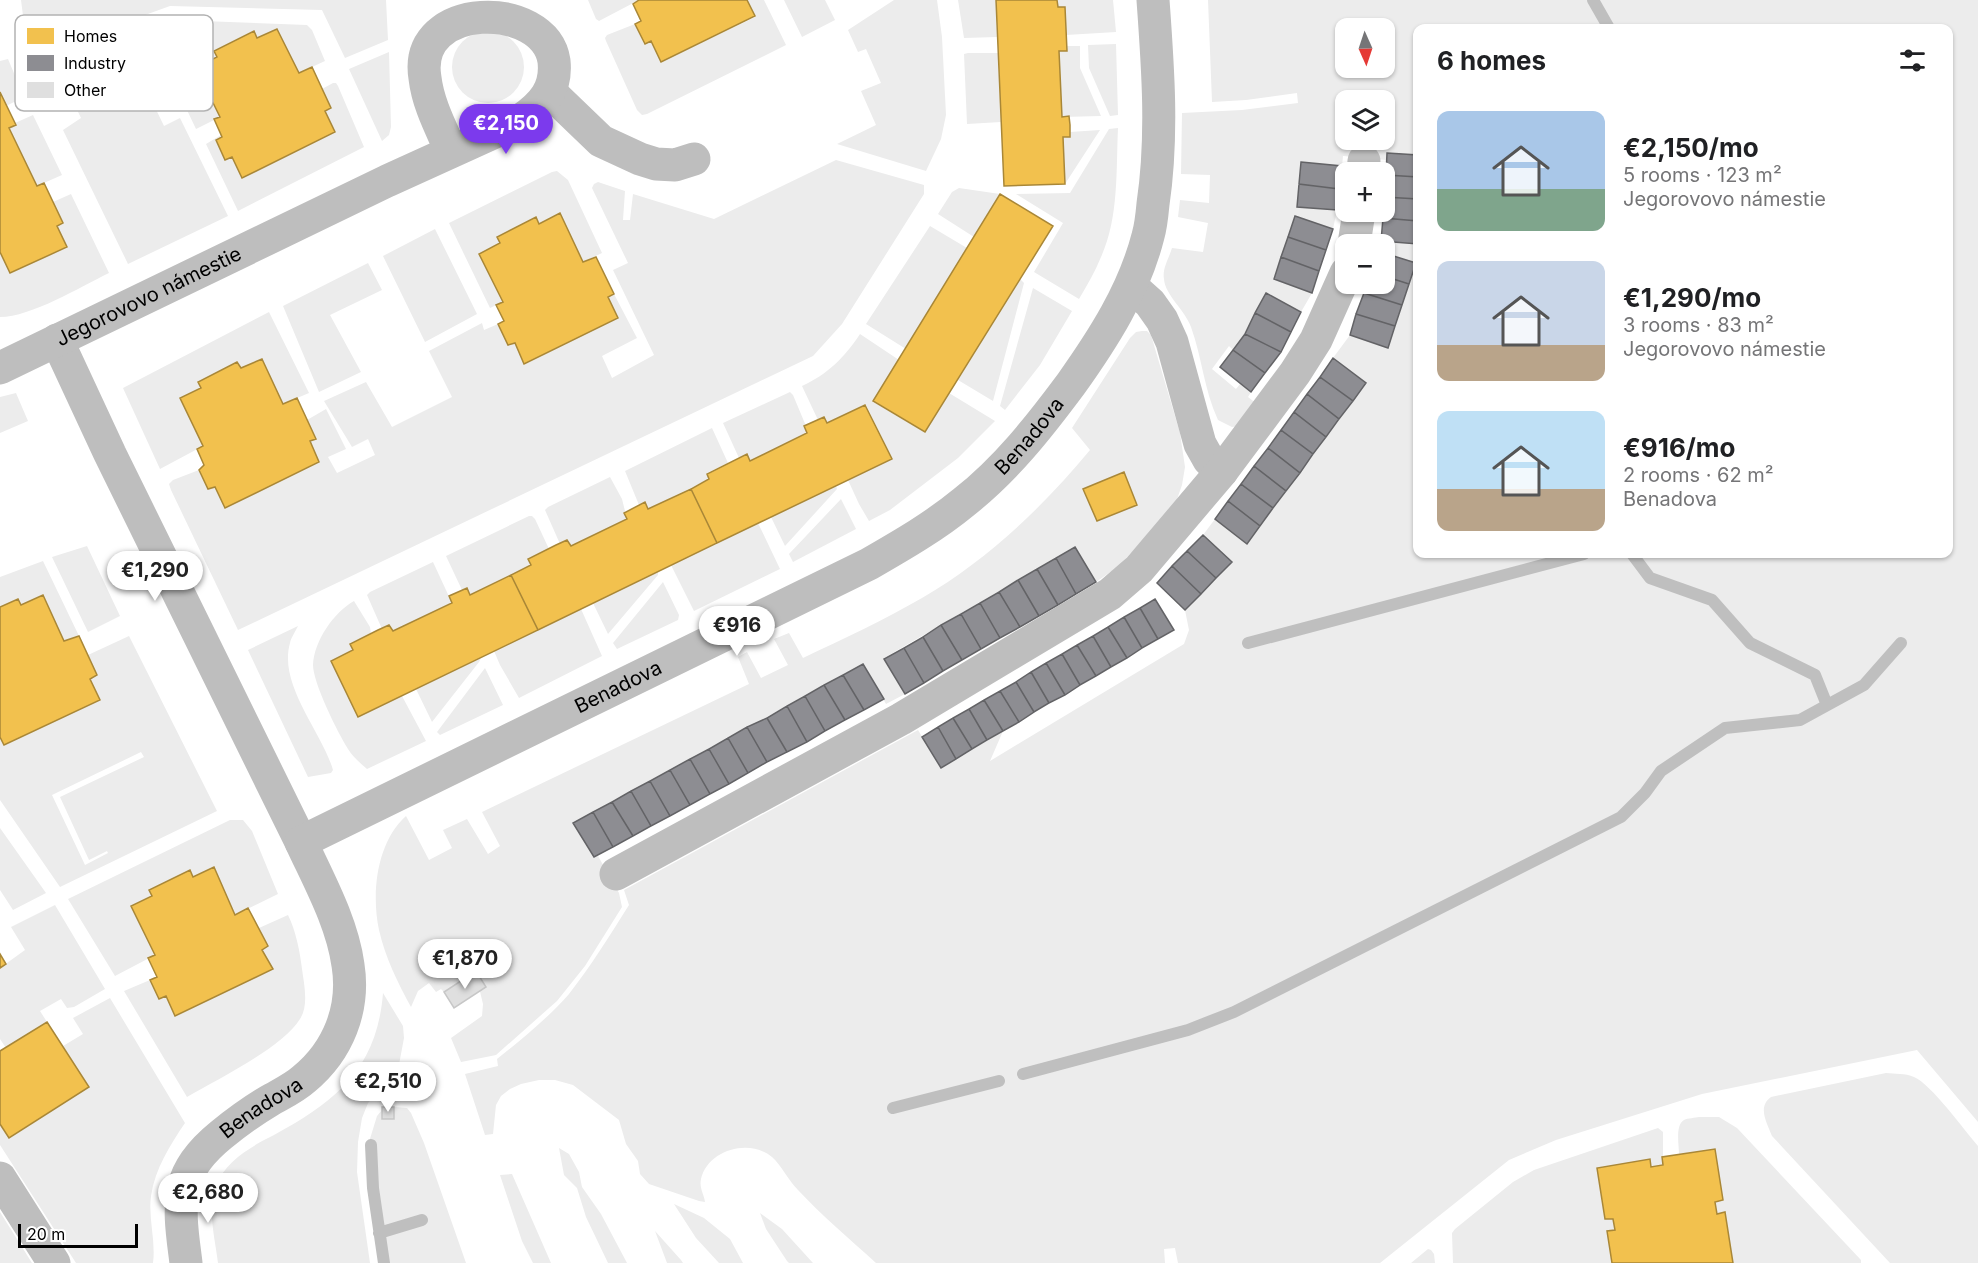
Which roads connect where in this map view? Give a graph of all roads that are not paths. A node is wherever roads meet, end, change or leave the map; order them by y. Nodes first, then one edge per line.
1 (1153, 0) edge
2 (550, 92) junction
3 (451, 152) junction
4 (694, 159) dead end
5 (1131, 286) junction
6 (1337, 294) edge
7 (57, 340) junction
8 (0, 368) edge
9 (1222, 471) junction
10 (301, 842) junction
11 (616, 874) dead end
12 (0, 1178) edge
13 (54, 1263) edge
14 (186, 1263) edge

1 - 5 street, Benadova
2 - 3 street, Jegorovovo námestie
2 - 3 street
2 - 4 street
3 - 7 street, Jegorovovo námestie
5 - 9 street
5 - 10 street, Benadova
6 - 9 street
7 - 8 street
7 - 10 street, Jegorovovo námestie
9 - 11 street
10 - 14 street, Benadova
12 - 13 street

